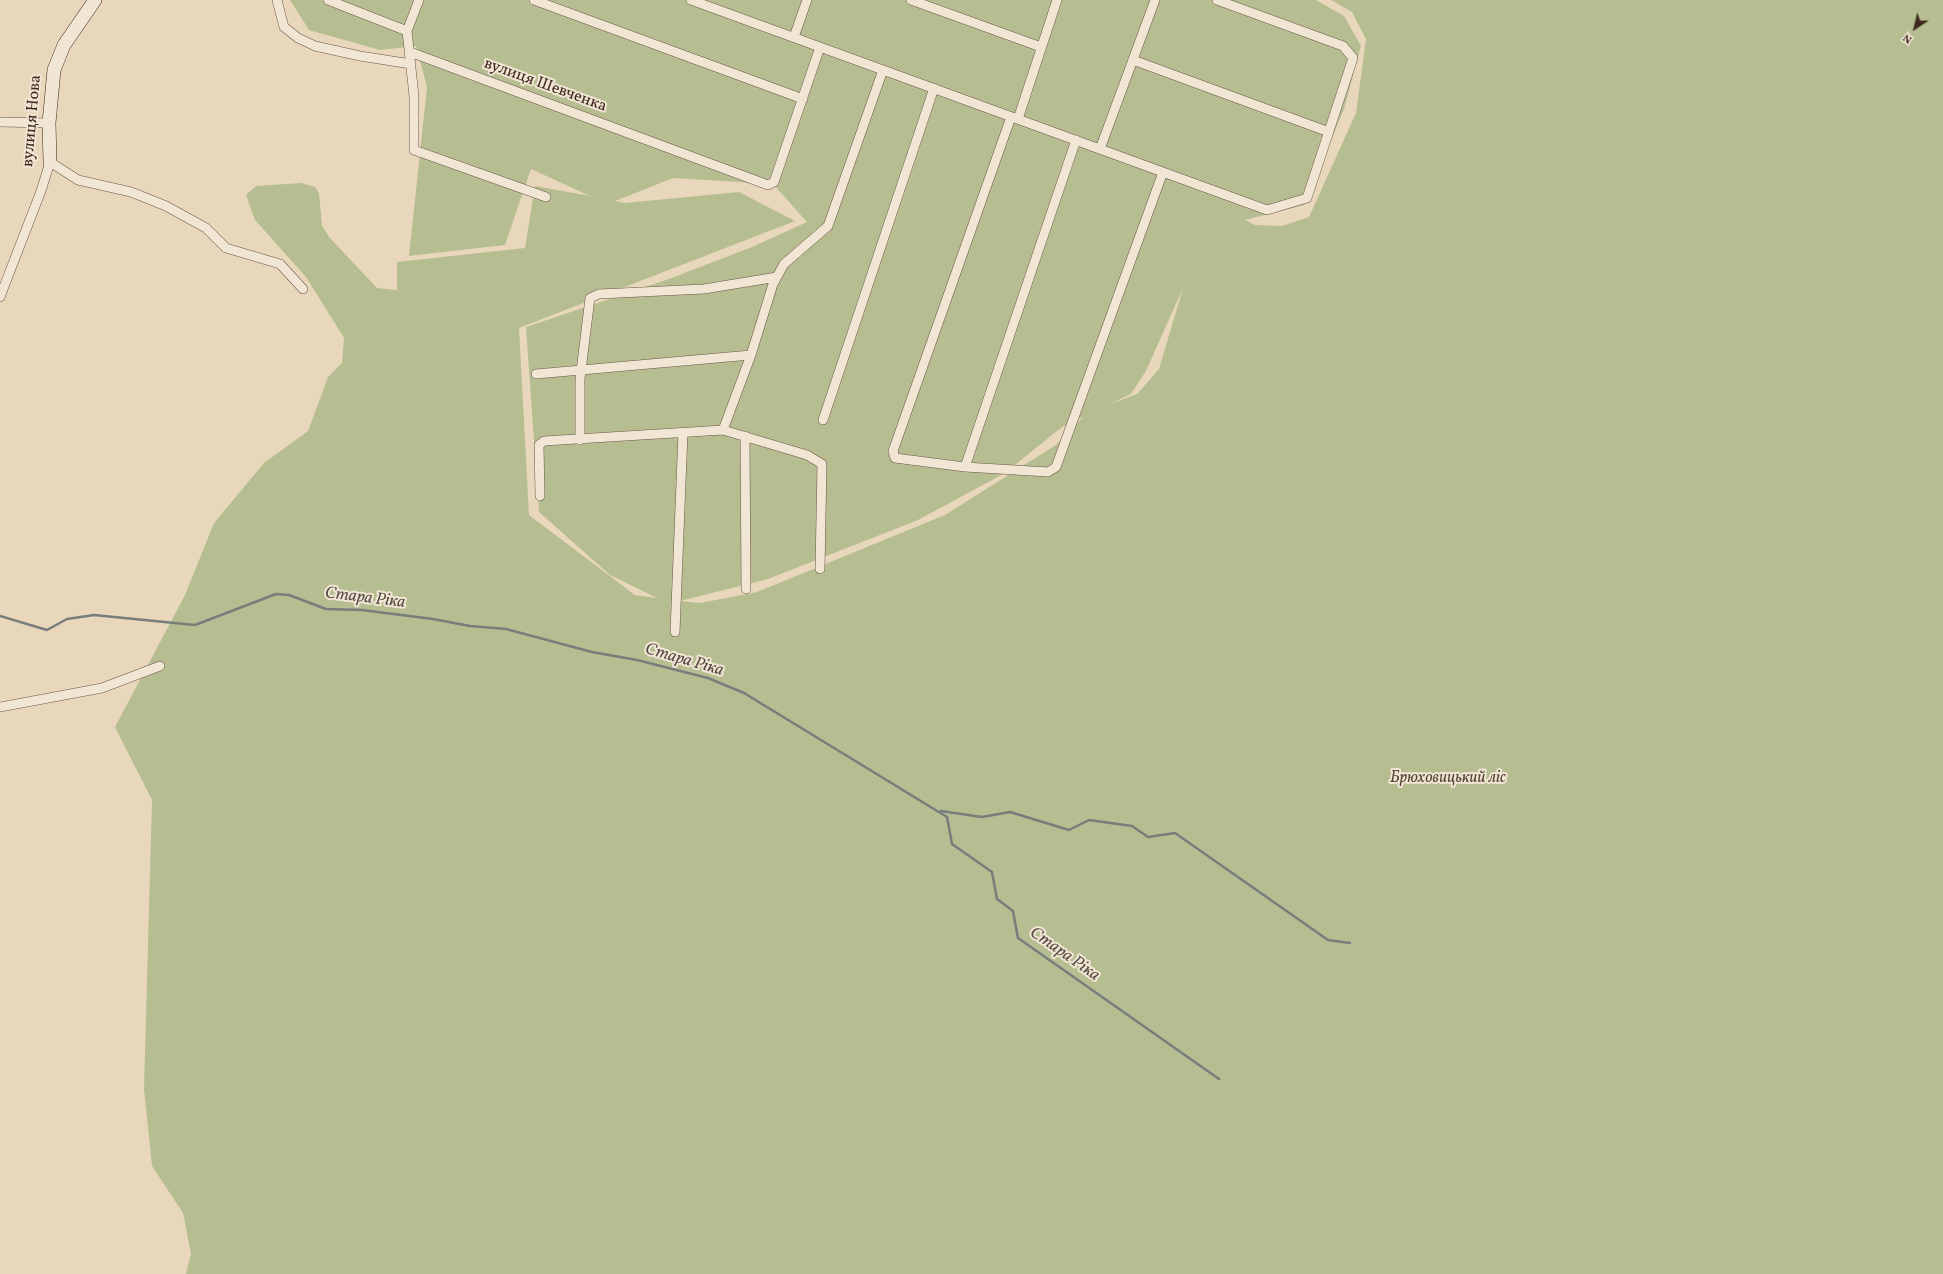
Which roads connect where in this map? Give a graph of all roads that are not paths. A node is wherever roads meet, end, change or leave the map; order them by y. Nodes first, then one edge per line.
1 (95, 0) edge
2 (277, 0) edge
3 (328, 0) edge
4 (419, 0) edge
5 (534, 0) edge
6 (691, 0) edge
7 (807, 0) edge
8 (911, 0) edge
9 (1057, 0) edge
10 (1155, 0) edge
11 (1217, 0) edge
12 (716, 4) edge
13 (407, 31) junction
14 (794, 37) junction
15 (820, 47) junction
16 (1041, 47) junction
17 (410, 52) junction
18 (1133, 60) junction
19 (411, 64) junction
20 (883, 70) junction
21 (934, 88) junction
22 (803, 99) junction
23 (1015, 118) junction
24 (0, 122) edge
25 (49, 123) junction
26 (1329, 132) junction
27 (1076, 140) junction
28 (1100, 149) junction
29 (50, 162) junction
30 (1164, 172) junction
31 (546, 197) dead end
32 (776, 277) junction
33 (303, 289) dead end
34 (0, 297) edge
35 (751, 356) junction
36 (582, 370) junction
37 (536, 374) dead end
38 (823, 420) dead end
39 (723, 430) junction
40 (683, 433) junction
41 (744, 436) junction
42 (580, 440) junction
43 (965, 467) junction
44 (540, 496) dead end
45 (820, 569) dead end
46 (746, 589) dead end
47 (675, 632) dead end
48 (160, 666) dead end
49 (0, 707) edge

1 - 25 street, вулиця Нова
2 - 19 street
3 - 13 street
4 - 13 street
5 - 22 street
6 - 12 street
7 - 14 street
8 - 16 street
9 - 16 street
10 - 18 street
11 - 26 street
12 - 14 street
13 - 17 street
14 - 15 street
15 - 20 street
15 - 22 street
16 - 23 street
17 - 19 street
17 - 22 street, вулиця Шевченка
18 - 26 street
18 - 28 street
19 - 31 street
20 - 21 street
20 - 32 street
21 - 23 street
21 - 38 street
23 - 27 street
23 - 43 street
24 - 25 street
25 - 29 street, вулиця Нова
26 - 30 street
27 - 28 street
27 - 43 street
28 - 30 street
29 - 33 street
29 - 34 street, вулиця Нова
30 - 43 street
32 - 35 street
32 - 36 street
35 - 36 street
35 - 39 street
36 - 37 street
36 - 42 street
39 - 40 street
39 - 41 street
40 - 42 street
40 - 47 street
41 - 45 street
41 - 46 street
42 - 44 street
48 - 49 street

